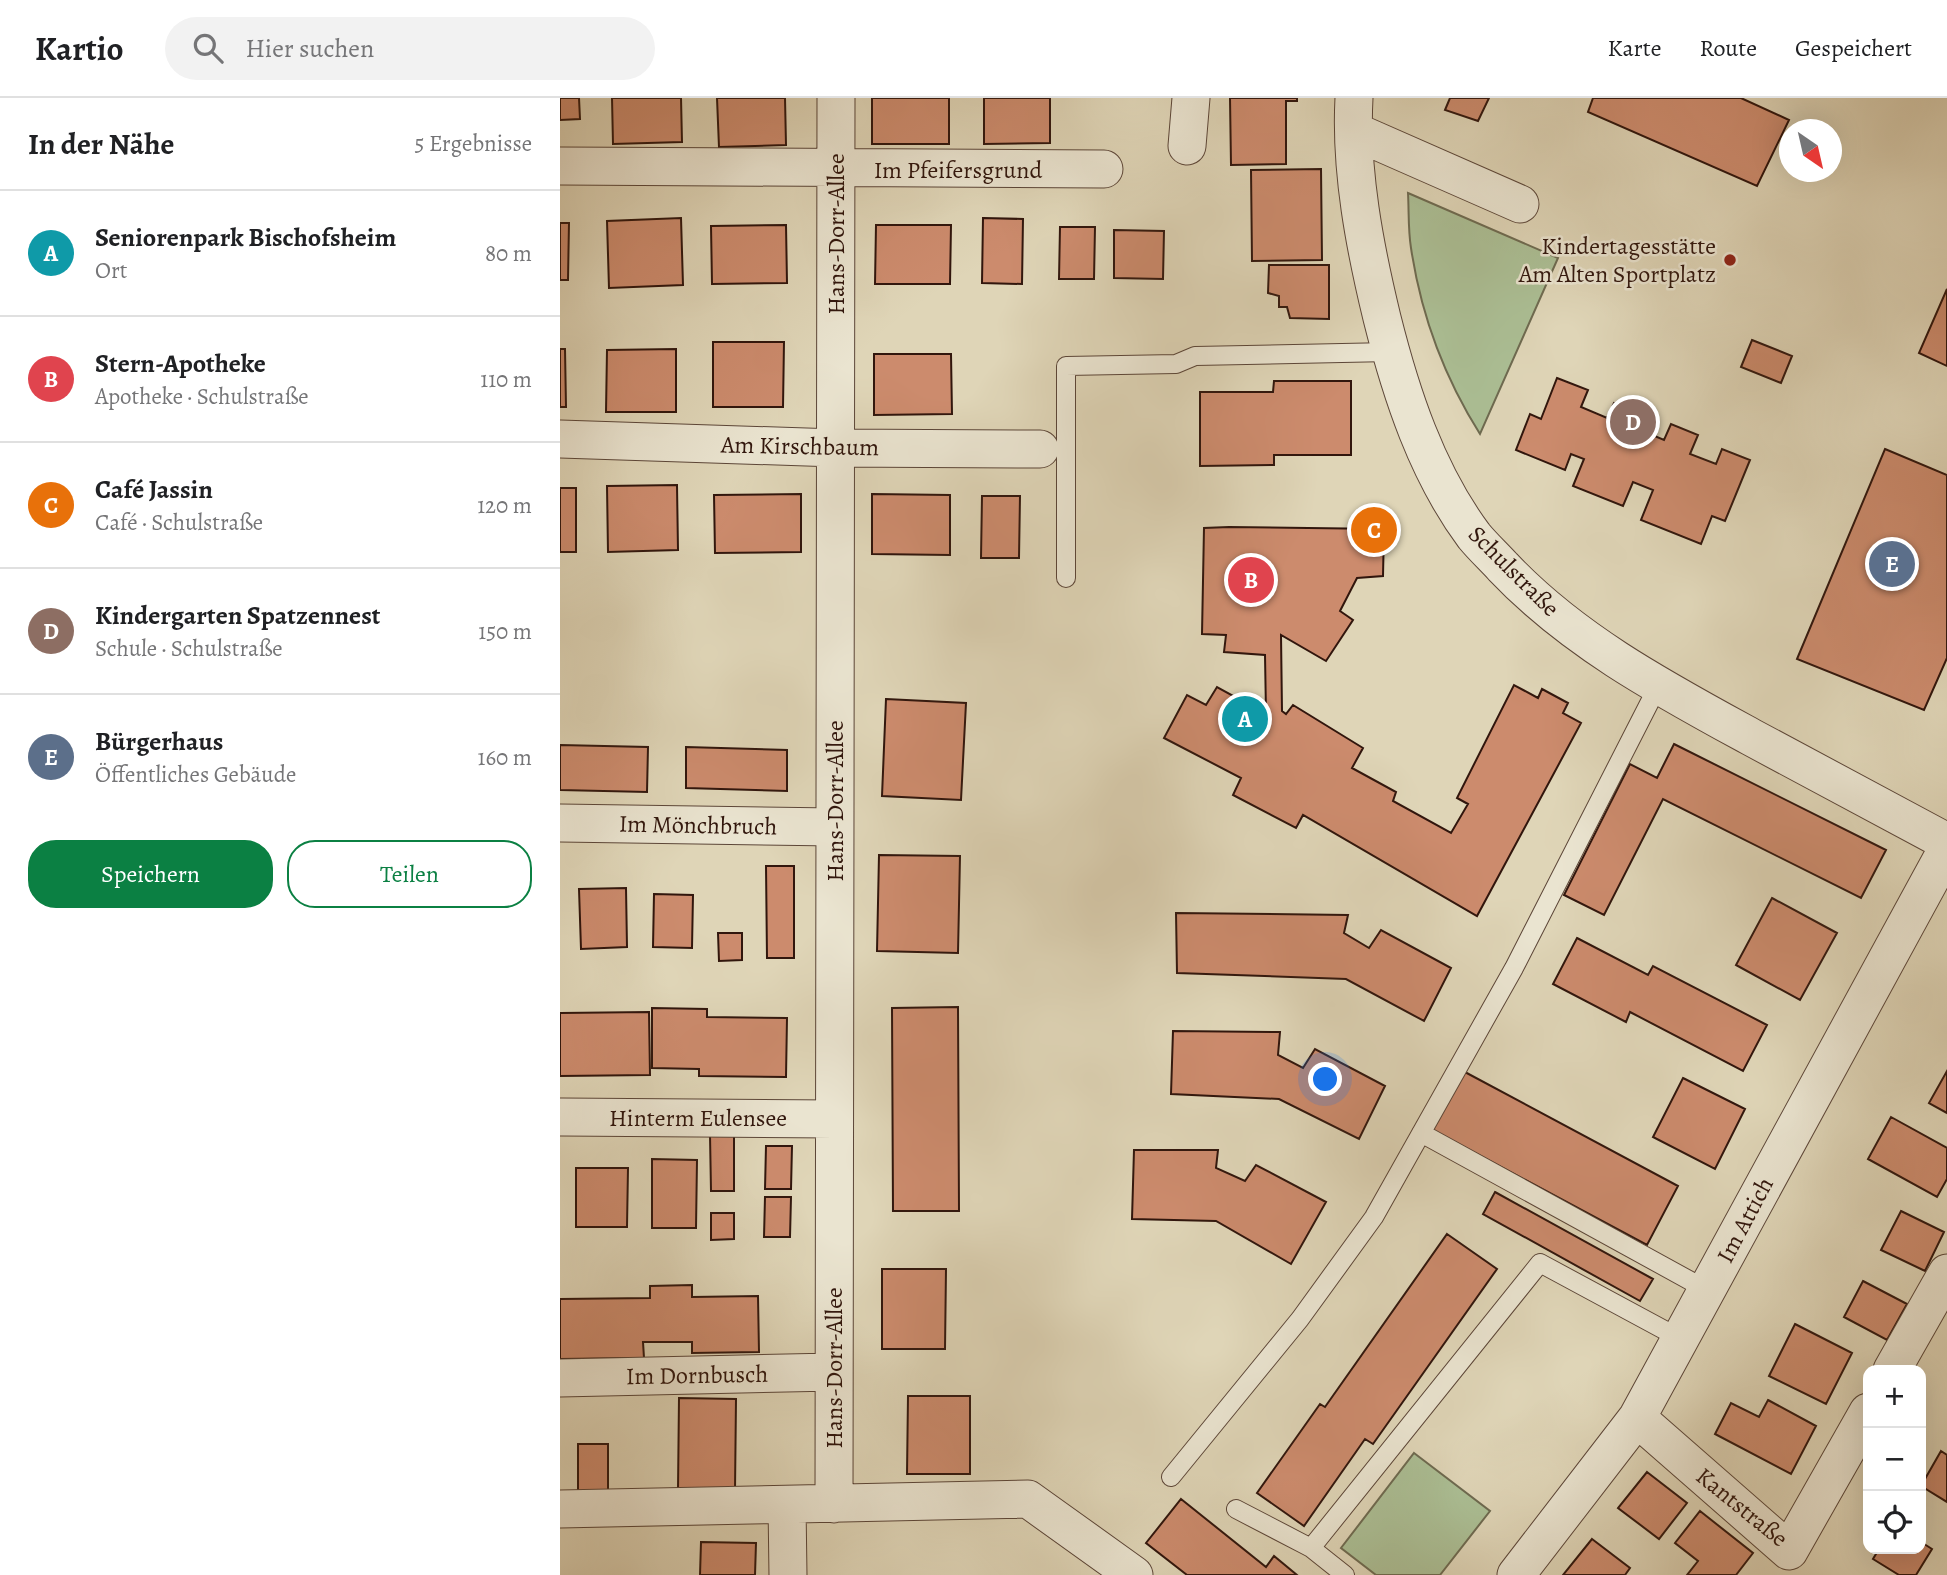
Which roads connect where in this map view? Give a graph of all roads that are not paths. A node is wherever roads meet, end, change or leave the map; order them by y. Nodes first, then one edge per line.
1 (836, 98) edge
2 (1191, 98) edge
3 (1354, 115) edge
4 (1187, 146) dead end
5 (560, 166) edge
6 (837, 169) junction
7 (1104, 169) dead end
8 (1520, 204) dead end
9 (1390, 352) junction
10 (560, 439) edge
11 (836, 448) junction
12 (1040, 449) dead end
13 (1066, 578) dead end
14 (1658, 686) junction
15 (560, 823) edge
16 (835, 827) junction
17 (1947, 842) edge
18 (1947, 849) edge
19 (562, 1117) dead end
20 (834, 1119) junction
21 (1421, 1133) junction
22 (1947, 1273) edge
23 (1707, 1290) junction
24 (1681, 1339) junction
25 (1895, 1365) edge
26 (834, 1372) junction
27 (560, 1378) edge
28 (1637, 1418) junction
29 (1863, 1421) edge
30 (1171, 1477) dead end
31 (787, 1504) junction
32 (834, 1504) junction
33 (560, 1509) edge
34 (1236, 1509) dead end
35 (1311, 1548) junction
36 (1122, 1565) edge
37 (788, 1575) edge
38 (1345, 1575) edge
39 (1516, 1575) edge

1 - 6 street, Hans-Dorr-Allee
2 - 4 street
3 - 8 street
3 - 9 street, Schulstraße
5 - 6 street, Im Pfeifersgrund
6 - 7 street, Im Pfeifersgrund
6 - 11 street, Hans-Dorr-Allee
9 - 13 lane
9 - 14 street, Schulstraße
10 - 11 street, Am Kirschbaum
11 - 12 street, Am Kirschbaum
11 - 16 street, Hans-Dorr-Allee
14 - 17 street, Schulstraße
14 - 21 lane
15 - 16 street, Im Mönchbruch
16 - 20 street, Hans-Dorr-Allee
18 - 23 street, Im Attich
19 - 20 street, Hinterm Eulensee
20 - 26 street, Hans-Dorr-Allee
21 - 23 lane
21 - 30 lane
22 - 25 street
23 - 24 street, Im Attich
24 - 28 street, Im Attich
24 - 35 lane
26 - 27 street, Im Dornbusch
26 - 32 street, Hans-Dorr-Allee
28 - 29 street, Kantstraße
28 - 39 street, Im Attich
31 - 32 street
31 - 33 street
31 - 37 street
32 - 36 street
34 - 35 lane
35 - 38 lane

